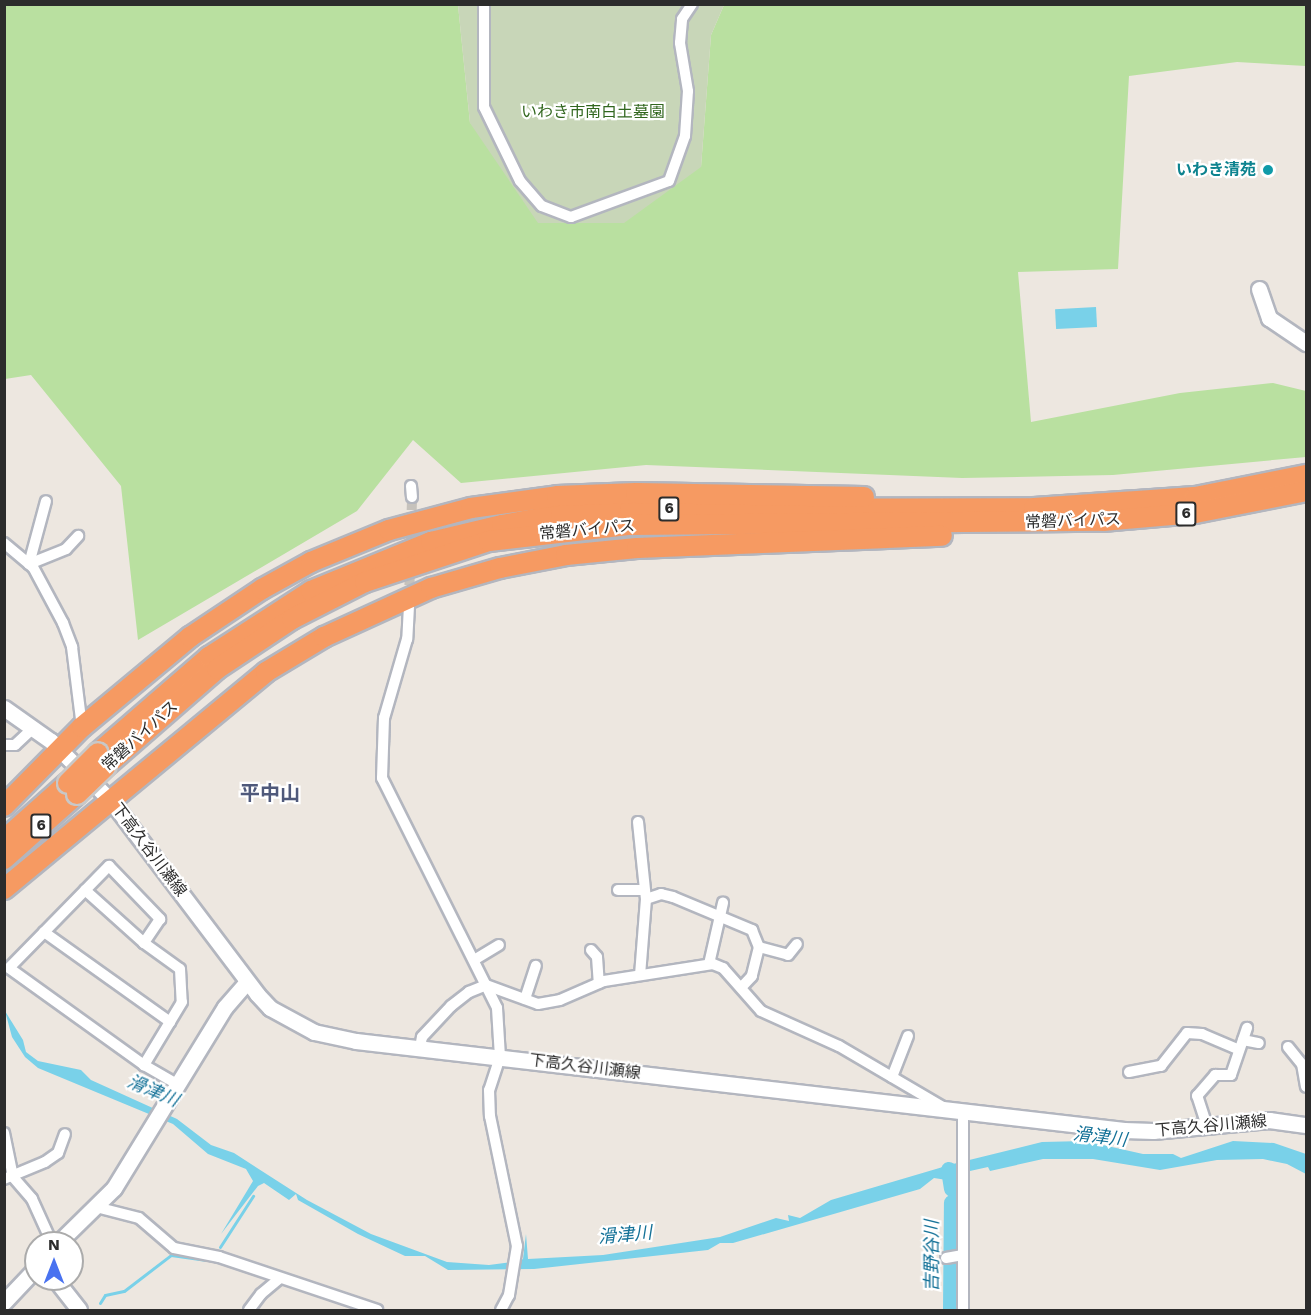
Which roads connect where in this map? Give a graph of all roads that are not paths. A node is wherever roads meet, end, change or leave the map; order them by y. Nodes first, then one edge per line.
1 (484, 4) edge
2 (692, 4) edge
3 (1259, 289) dead end
4 (1306, 343) edge
5 (1306, 475) edge
6 (411, 486) dead end
7 (1306, 492) edge
8 (412, 497) tunnel mouth
9 (46, 501) dead end
10 (970, 510) junction
11 (1064, 523) junction
12 (78, 536) dead end
13 (6, 545) edge
14 (4, 558) edge
15 (29, 564) junction
16 (409, 606) tunnel mouth
17 (4, 708) edge
18 (34, 727) junction
19 (82, 728) junction
20 (4, 745) edge
21 (60, 749) junction
22 (102, 760) junction
23 (72, 788) junction
24 (112, 802) junction
25 (4, 806) edge
26 (638, 822) dead end
27 (4, 840) edge
28 (4, 859) edge
29 (4, 889) edge
30 (85, 890) junction
31 (618, 890) dead end
32 (645, 895) junction
33 (723, 903) dead end
34 (720, 915) junction
35 (44, 932) junction
36 (144, 942) junction
37 (796, 944) dead end
38 (499, 945) dead end
39 (759, 946) junction
40 (591, 950) dead end
41 (474, 960) junction
42 (709, 964) junction
43 (536, 966) dead end
44 (640, 975) junction
45 (247, 982) junction
46 (600, 983) junction
47 (486, 985) junction
48 (741, 988) junction
49 (525, 999) junction
50 (170, 1022) junction
51 (1247, 1028) dead end
52 (908, 1036) dead end
53 (1259, 1044) dead end
54 (1241, 1045) junction
55 (420, 1048) junction
56 (500, 1057) junction
57 (1306, 1057) edge
58 (144, 1065) junction
59 (1129, 1072) dead end
60 (892, 1077) junction
61 (177, 1084) junction
62 (1306, 1087) edge
63 (946, 1109) junction
64 (963, 1111) junction
65 (1306, 1125) edge
66 (1207, 1126) junction
67 (4, 1133) edge
68 (65, 1134) dead end
69 (9, 1178) edge
70 (96, 1207) junction
71 (47, 1231) edge
72 (71, 1231) edge
73 (279, 1279) junction
74 (24, 1281) edge
75 (64, 1291) edge
76 (4, 1302) edge
77 (79, 1311) edge
78 (249, 1311) edge
79 (377, 1311) edge
80 (501, 1311) edge
81 (963, 1311) edge

1 - 2 street
3 - 4 main road
5 - 10 highway, 常磐バイパス / 6
6 - 8 street
7 - 11 highway, 常磐バイパス / 6
9 - 15 street
10 - 19 highway
10 - 22 highway, 常磐バイパス / 6
11 - 22 highway, 常磐バイパス / 6
11 - 24 highway
12 - 15 street
13 - 14 street
13 - 15 street
15 - 19 street
16 - 41 street
17 - 18 main road, 下高久谷川瀬線
18 - 20 street
18 - 21 main road, 下高久谷川瀬線
19 - 21 highway
21 - 24 main road, 下高久谷川瀬線
21 - 25 highway
22 - 23 highway, 常磐バイパス / 6, bridge
23 - 27 highway, 常磐バイパス / 6
23 - 28 highway, 常磐バイパス / 6
24 - 29 highway
24 - 45 main road, 下高久谷川瀬線
26 - 32 street
30 - 35 street
30 - 36 street
30 - 36 street
31 - 32 street
32 - 34 street
32 - 44 street
33 - 34 street
34 - 39 street
34 - 42 street
35 - 50 street
35 - 58 street
36 - 50 street
37 - 39 street
38 - 41 street
39 - 48 street
40 - 46 street
41 - 47 street
42 - 44 street
42 - 48 street
43 - 49 street
44 - 46 street
45 - 55 main road, 下高久谷川瀬線
45 - 61 main road
46 - 49 street
47 - 49 street
47 - 55 street
47 - 56 street
48 - 60 street
50 - 58 street
51 - 54 street
52 - 60 street
53 - 54 street
54 - 59 street
54 - 66 street
55 - 56 main road, 下高久谷川瀬線
56 - 63 main road, 下高久谷川瀬線
56 - 80 street
57 - 62 street
58 - 61 street
60 - 63 street
61 - 70 main road
63 - 64 main road, 下高久谷川瀬線
64 - 66 main road, 下高久谷川瀬線
64 - 81 street
65 - 66 main road, 下高久谷川瀬線
67 - 69 street
68 - 69 street
69 - 71 street
70 - 72 main road
70 - 73 street
73 - 78 street
73 - 79 street
74 - 76 main road
75 - 77 main road

